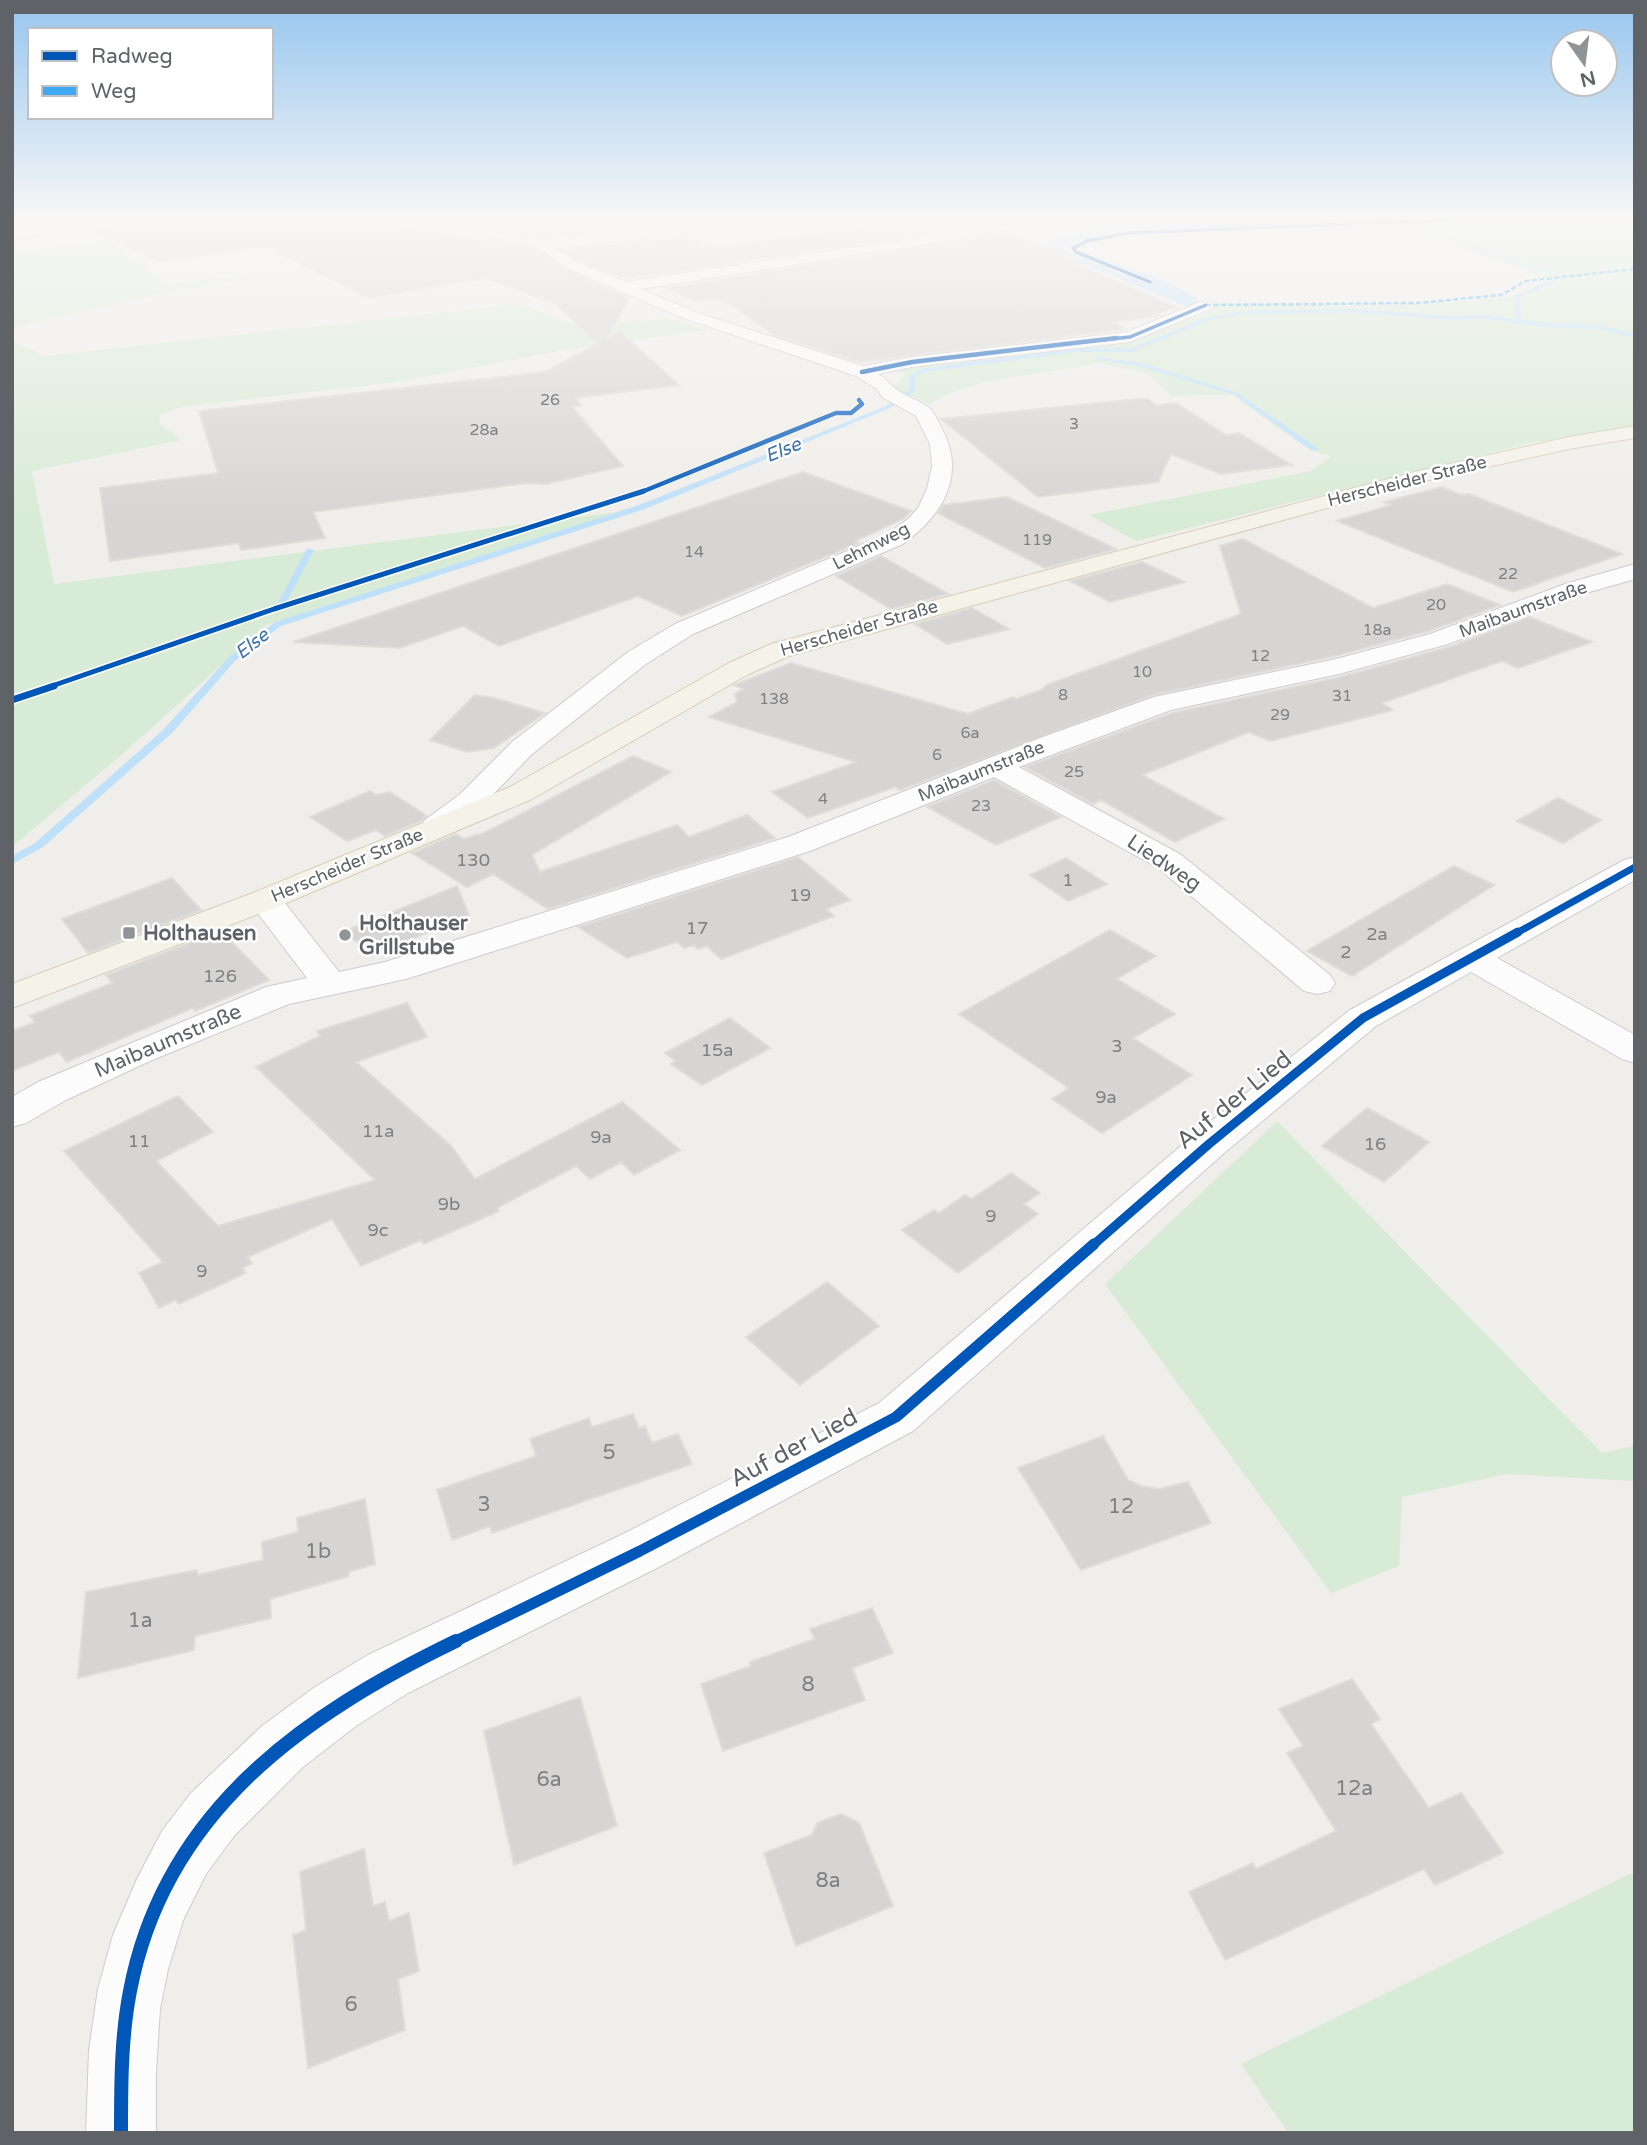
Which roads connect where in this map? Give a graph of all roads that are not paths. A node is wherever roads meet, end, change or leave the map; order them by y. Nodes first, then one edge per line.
1 (699, 319) edge
2 (1173, 319) edge
3 (862, 372) junction
4 (1635, 432) edge
5 (1635, 571) edge
6 (996, 766) junction
7 (436, 827) junction
8 (1635, 867) edge
9 (265, 900) junction
10 (1472, 958) junction
11 (1317, 983) dead end
12 (330, 984) junction
13 (12, 997) edge
14 (1635, 1051) edge
15 (12, 1114) edge
16 (121, 2133) edge

1 - 3 street, Lehmweg
2 - 3 street
3 - 7 street, Lehmweg
4 - 7 main road, Herscheider Straße
5 - 6 street, Maibaumstraße
6 - 11 street, Liedweg
6 - 12 street, Maibaumstraße
7 - 9 main road, Herscheider Straße
8 - 10 street, Auf der Lied
9 - 12 street
9 - 13 main road, Herscheider Straße
10 - 14 street
10 - 16 street, Auf der Lied
12 - 15 street, Maibaumstraße

